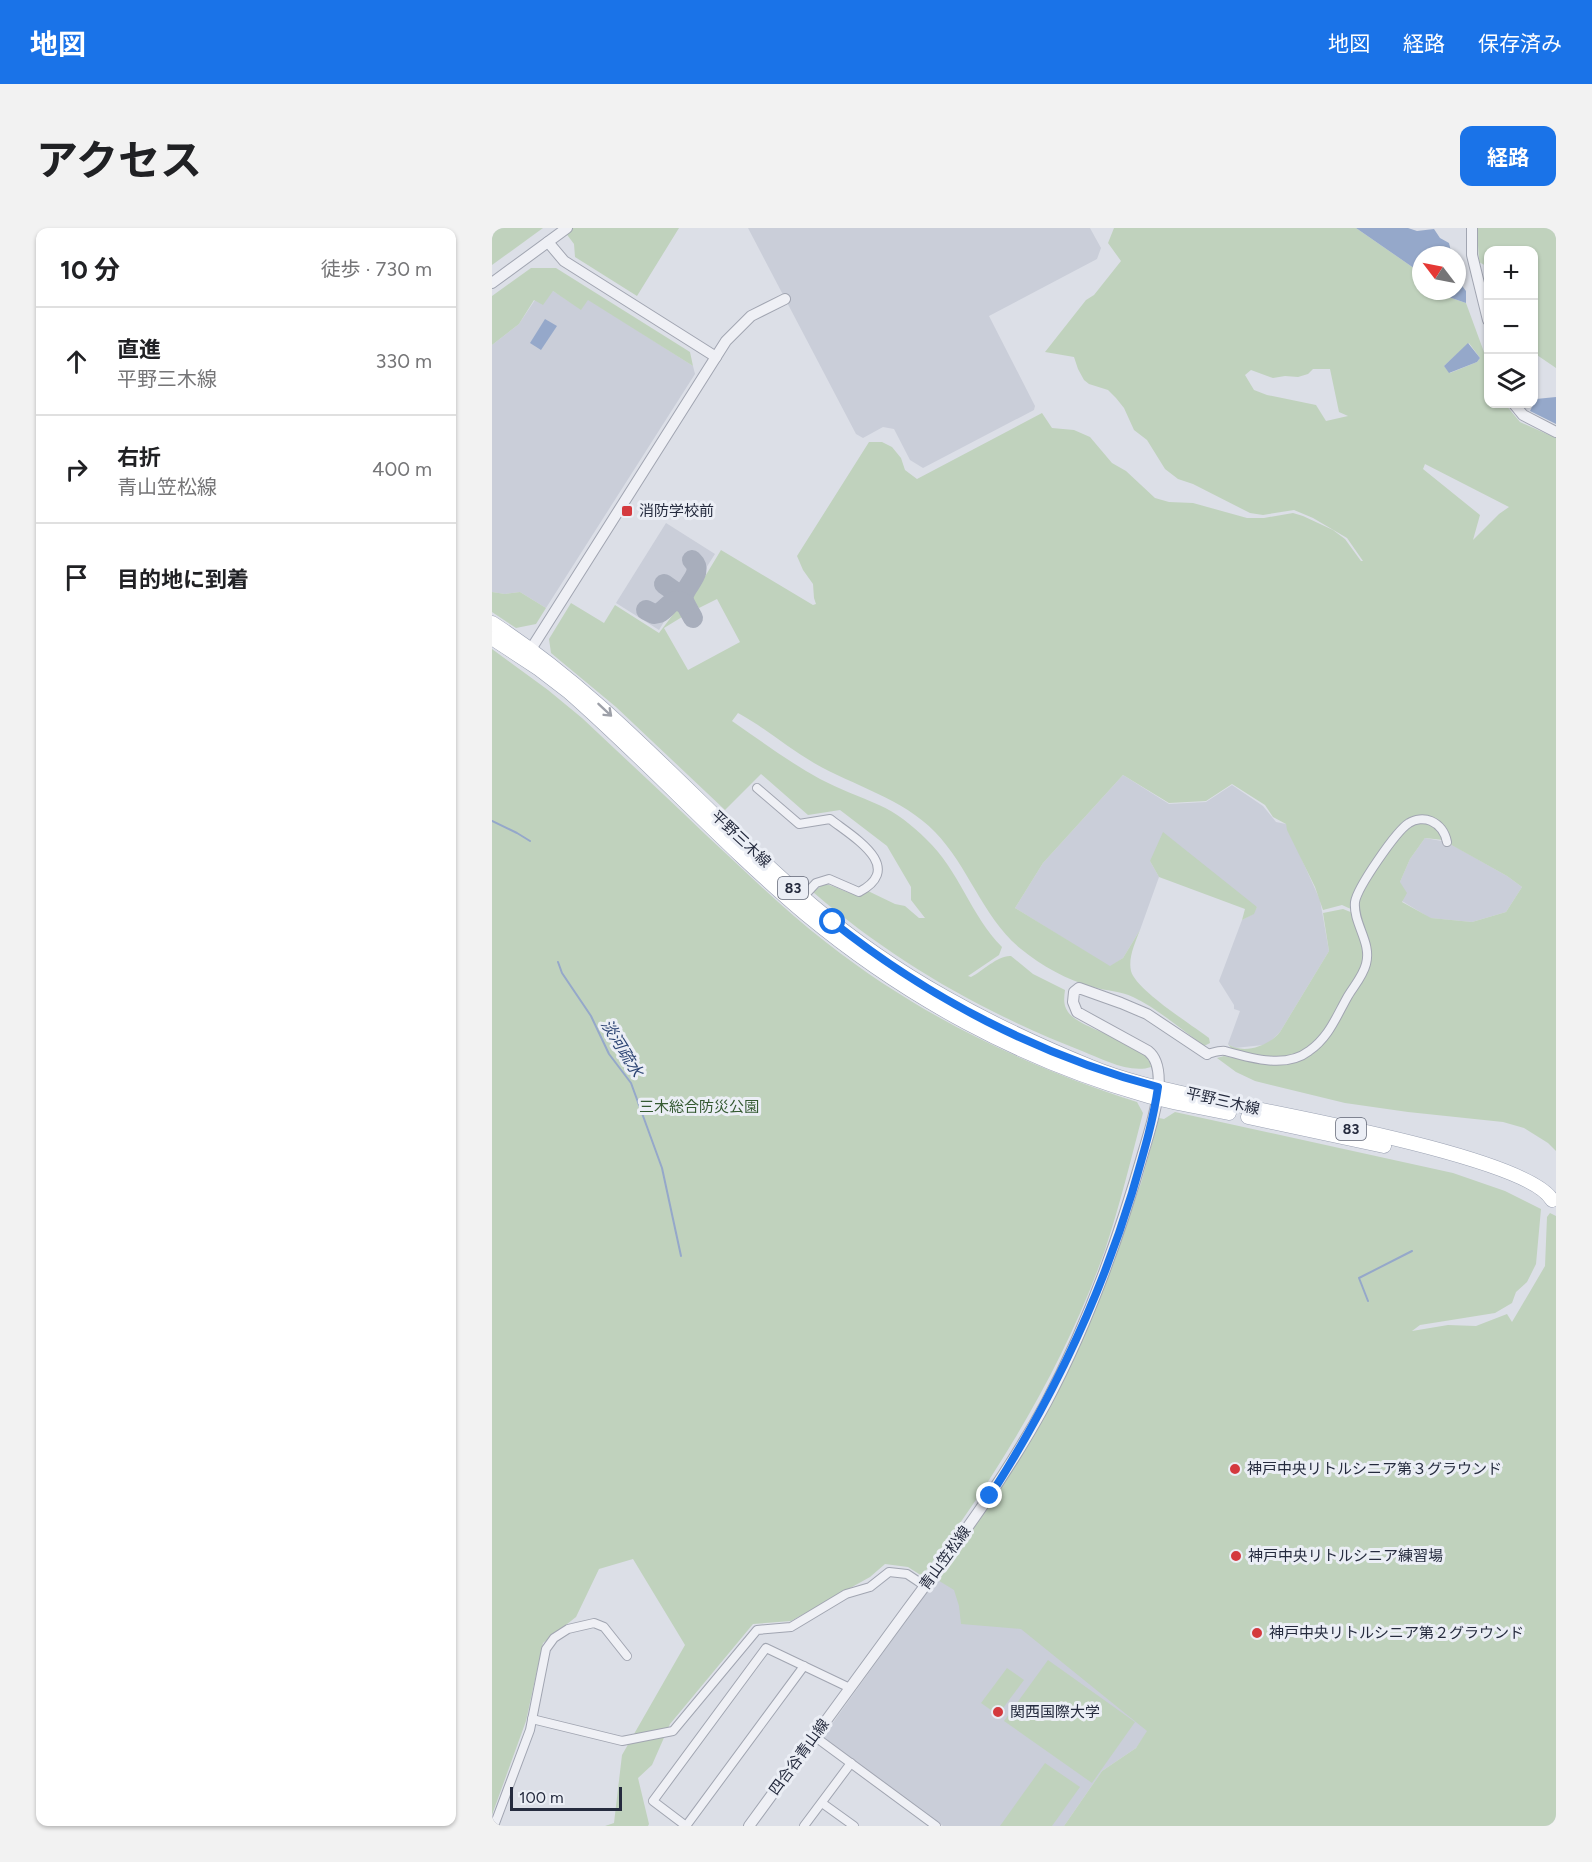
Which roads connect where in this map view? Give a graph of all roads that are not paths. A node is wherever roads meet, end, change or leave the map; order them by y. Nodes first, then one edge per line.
1 (567, 228) edge
2 (1472, 228) edge
3 (548, 242) junction
4 (492, 283) edge
5 (785, 299) dead end
6 (1484, 304) edge
7 (716, 357) junction
8 (1517, 408) edge
9 (1556, 432) edge
10 (492, 623) edge
11 (492, 638) edge
12 (528, 654) junction
13 (757, 788) dead end
14 (1447, 842) dead end
15 (803, 897) junction
16 (1207, 1054) joint
17 (1157, 1092) junction
18 (1554, 1201) edge
19 (925, 1586) junction
20 (627, 1656) dead end
21 (804, 1666) junction
22 (850, 1688) junction
23 (532, 1719) junction
24 (814, 1736) junction
25 (851, 1763) junction
26 (822, 1803) junction
27 (494, 1826) edge
28 (686, 1826) edge
29 (749, 1826) edge
30 (804, 1826) edge
31 (854, 1826) edge
32 (936, 1826) edge

1 - 3 street
2 - 6 street
3 - 4 street
3 - 7 street
5 - 7 street
7 - 12 street
8 - 9 street
10 - 12 main road, 平野三木線 / 83
11 - 12 main road, 平野三木線 / 83
12 -> 15 main road, 平野三木線 / 83
12 - 17 main road, 平野三木線 / 83
13 - 15 street
14 - 16 street
15 - 17 main road, 平野三木線 / 83
16 - 17 street
17 - 18 main road, 平野三木線 / 83
17 - 19 street, 青山笠松線
19 - 22 street, 青山笠松線
19 - 23 street
20 - 23 street
21 - 22 street
21 - 28 street
21 - 28 street
22 - 24 street, 四合谷青山線
23 - 27 street
24 - 25 street
24 - 29 street, 四合谷青山線
25 - 26 street
25 - 32 street
26 - 30 street
26 - 31 street

